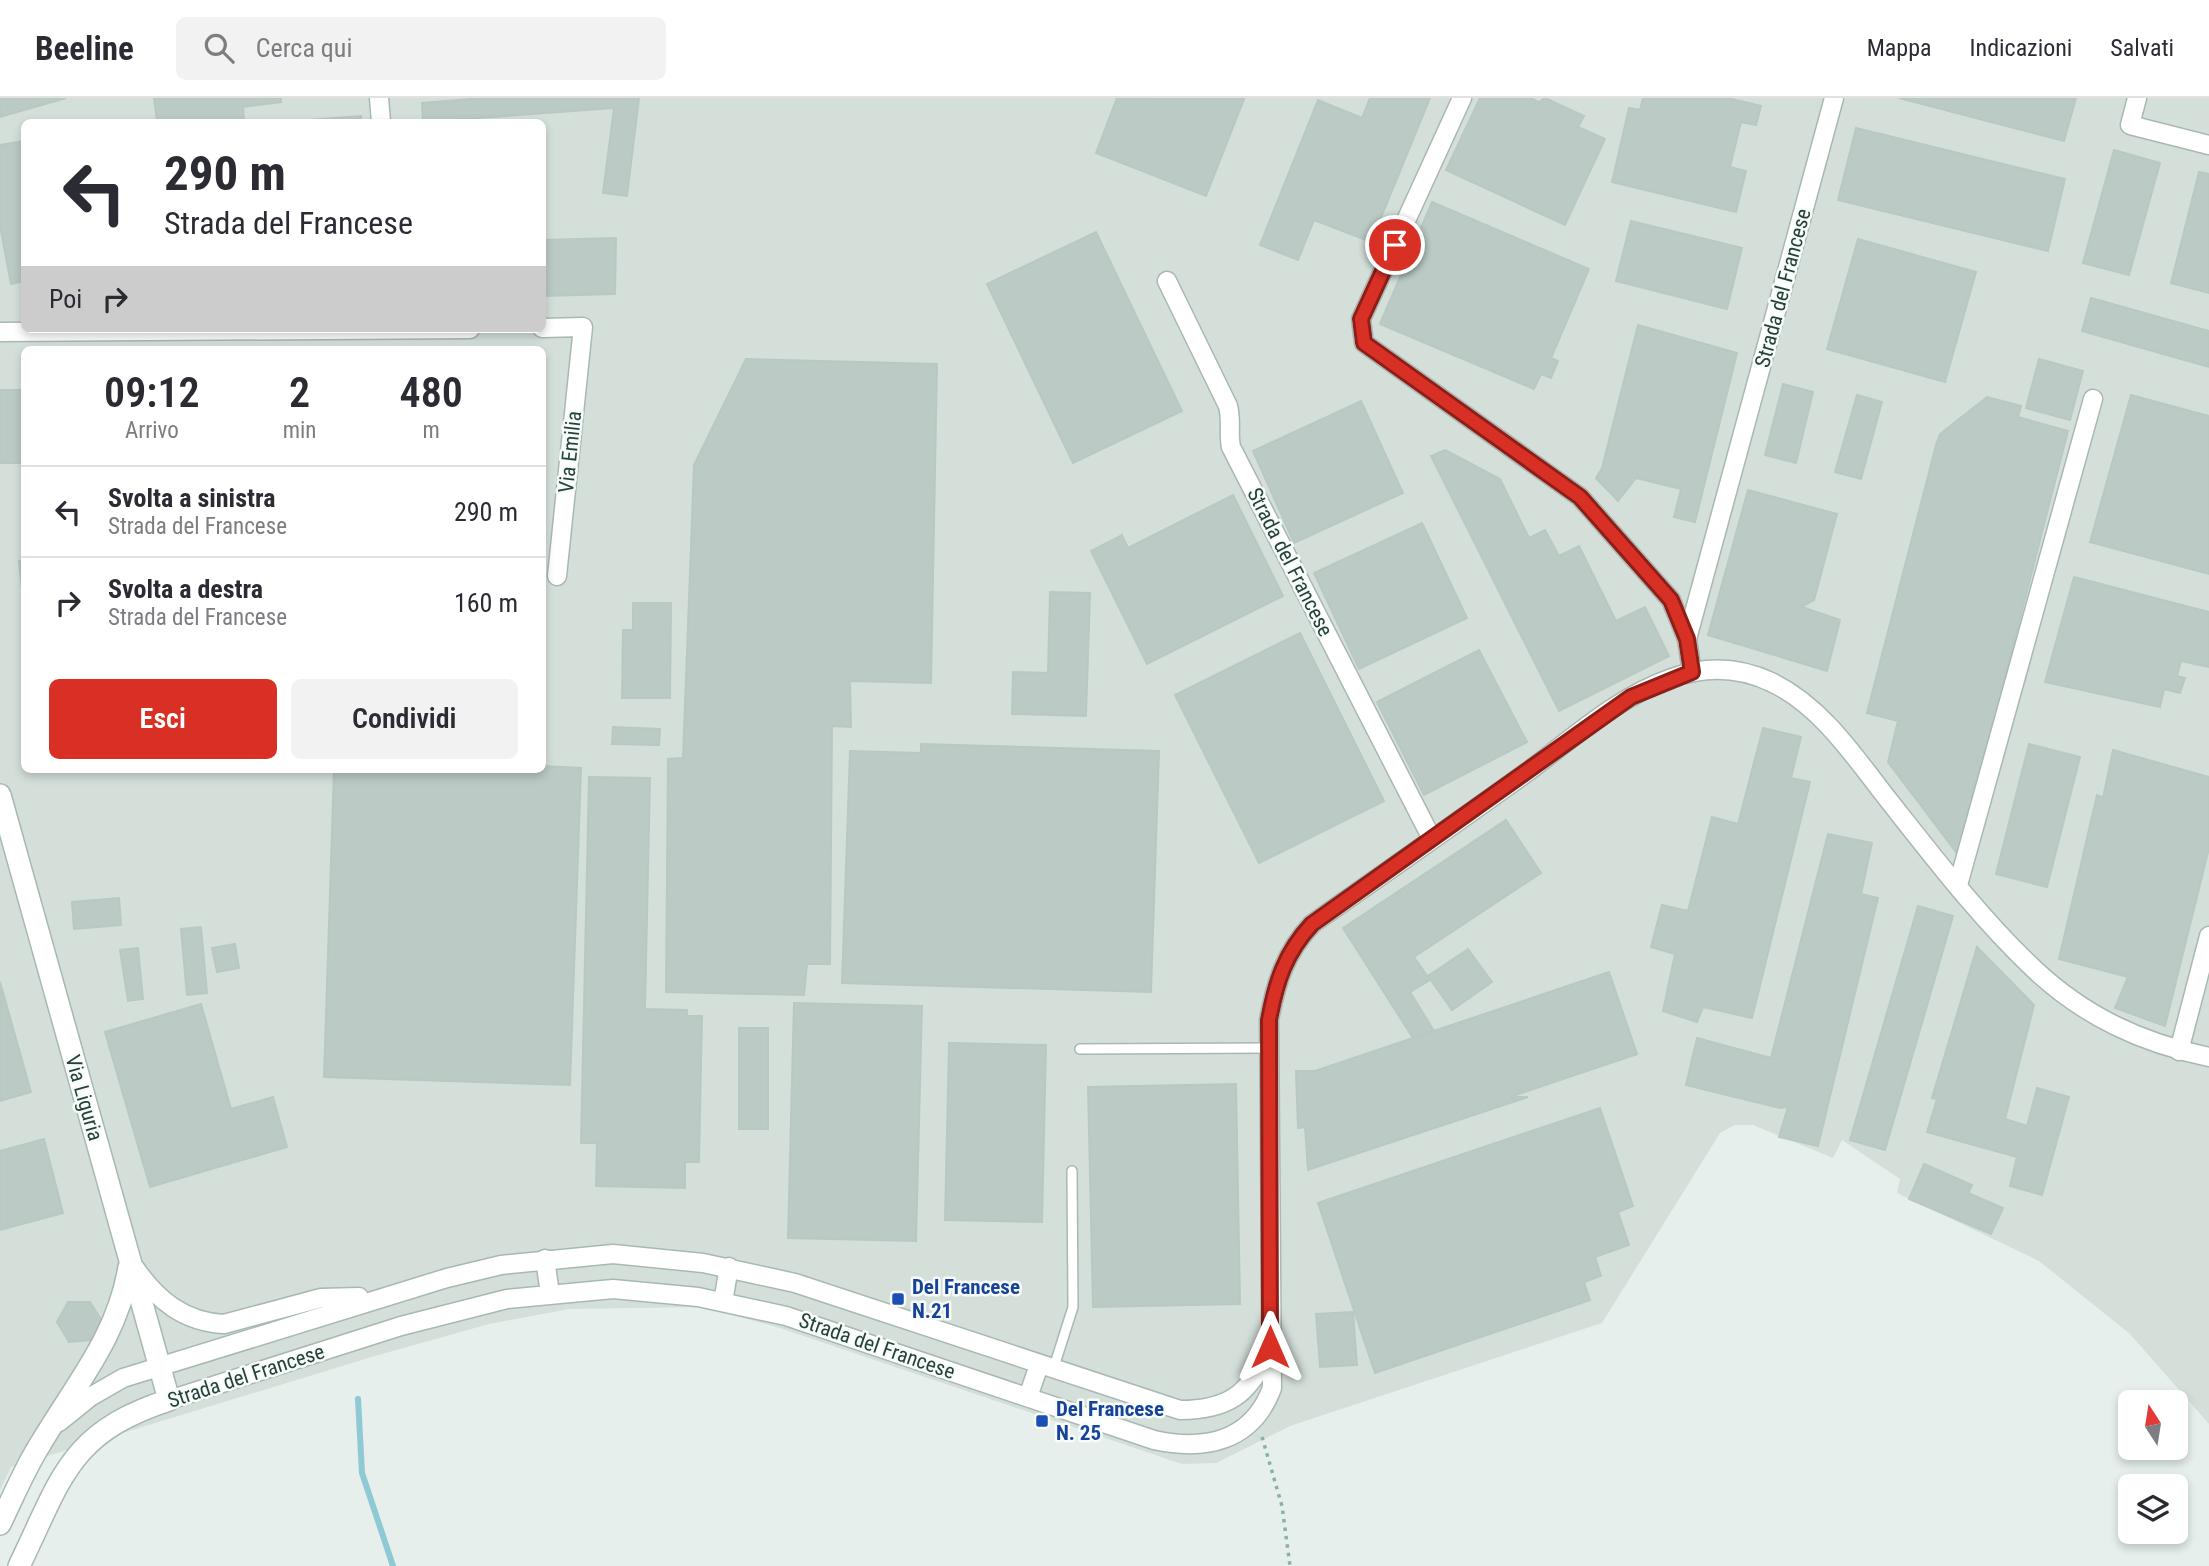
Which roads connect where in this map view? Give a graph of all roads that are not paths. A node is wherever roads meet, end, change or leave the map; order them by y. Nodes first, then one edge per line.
1 (379, 98) edge
2 (1462, 98) edge
3 (1834, 98) edge
4 (2137, 98) edge
5 (381, 119) edge
6 (2209, 145) edge
7 (1167, 281) dead end
8 (546, 328) edge
9 (0, 332) edge
10 (21, 332) edge
11 (2093, 399) dead end
12 (557, 576) dead end
13 (1687, 639) junction
14 (1692, 672) junction
15 (0, 795) edge
16 (1432, 839) junction
17 (1958, 885) junction
18 (2209, 936) edge
19 (1269, 1048) junction
20 (1080, 1049) dead end
21 (2179, 1051) junction
22 (2209, 1057) edge
23 (1072, 1171) dead end
24 (545, 1259) junction
25 (130, 1261) junction
26 (729, 1267) junction
27 (550, 1294) junction
28 (380, 1297) junction
29 (723, 1302) junction
30 (1270, 1347) junction
31 (159, 1367) junction
32 (1046, 1367) junction
33 (1028, 1397) junction
34 (169, 1400) junction
35 (40, 1444) junction
36 (3, 1510) edge
37 (19, 1566) edge

1 - 5 street
2 - 13 street, Strada del Francese
3 - 13 street, Strada del Francese
4 - 6 street
7 - 16 street, Strada del Francese
8 - 12 street, Via Emilia
9 - 10 street
11 - 17 street
13 - 14 street, Strada del Francese
14 - 16 street, Strada del Francese
14 - 17 street, Strada del Francese
15 - 25 street, Via Liguria
16 - 19 street, Strada del Francese
17 - 21 street, Strada del Francese
18 - 21 street
19 - 20 lane
19 - 30 street, Strada del Francese
21 - 22 street, Strada del Francese
23 - 32 lane
24 - 26 street, Strada del Francese
24 - 27 street
24 - 28 street, Strada del Francese
25 - 28 street
25 - 31 street, Via Liguria
25 - 35 street
26 - 29 street
26 - 32 street, Strada del Francese
27 - 29 street, Strada del Francese
27 - 34 street, Strada del Francese
28 - 31 street, Strada del Francese
29 - 33 street, Strada del Francese
30 - 32 street, Strada del Francese
30 - 33 street, Strada del Francese
31 - 34 street, Via Liguria
31 - 35 street, Strada del Francese
32 - 33 street
34 - 37 street, Strada del Francese
35 - 36 street, Strada del Francese

